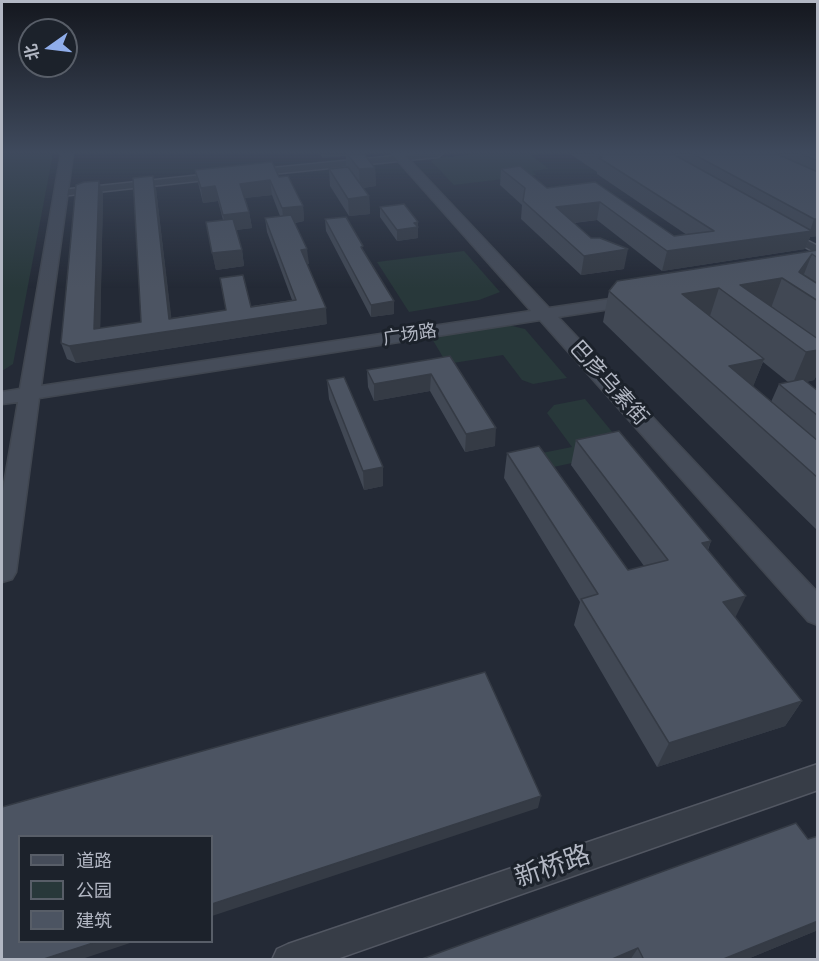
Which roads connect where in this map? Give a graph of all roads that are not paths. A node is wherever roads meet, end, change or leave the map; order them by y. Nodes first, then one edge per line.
1 (60, 199) edge
2 (442, 199) edge
3 (778, 228) edge
4 (814, 260) edge
5 (651, 293) edge
6 (545, 311) junction
7 (2, 390) edge
8 (30, 390) junction
9 (2, 398) edge
10 (2, 572) edge
11 (818, 601) edge
12 (818, 613) edge
13 (818, 777) edge
14 (288, 960) edge

1 - 8 street
2 - 6 street, 巴彦乌素街
3 - 4 street
5 - 6 street, 广场路
6 - 8 street, 广场路
6 - 11 street, 巴彦乌素街
6 - 12 street, 巴彦乌素街
7 - 8 street, 广场路
8 - 9 street, 广场路
8 - 10 street
13 - 14 street, 新桥路

